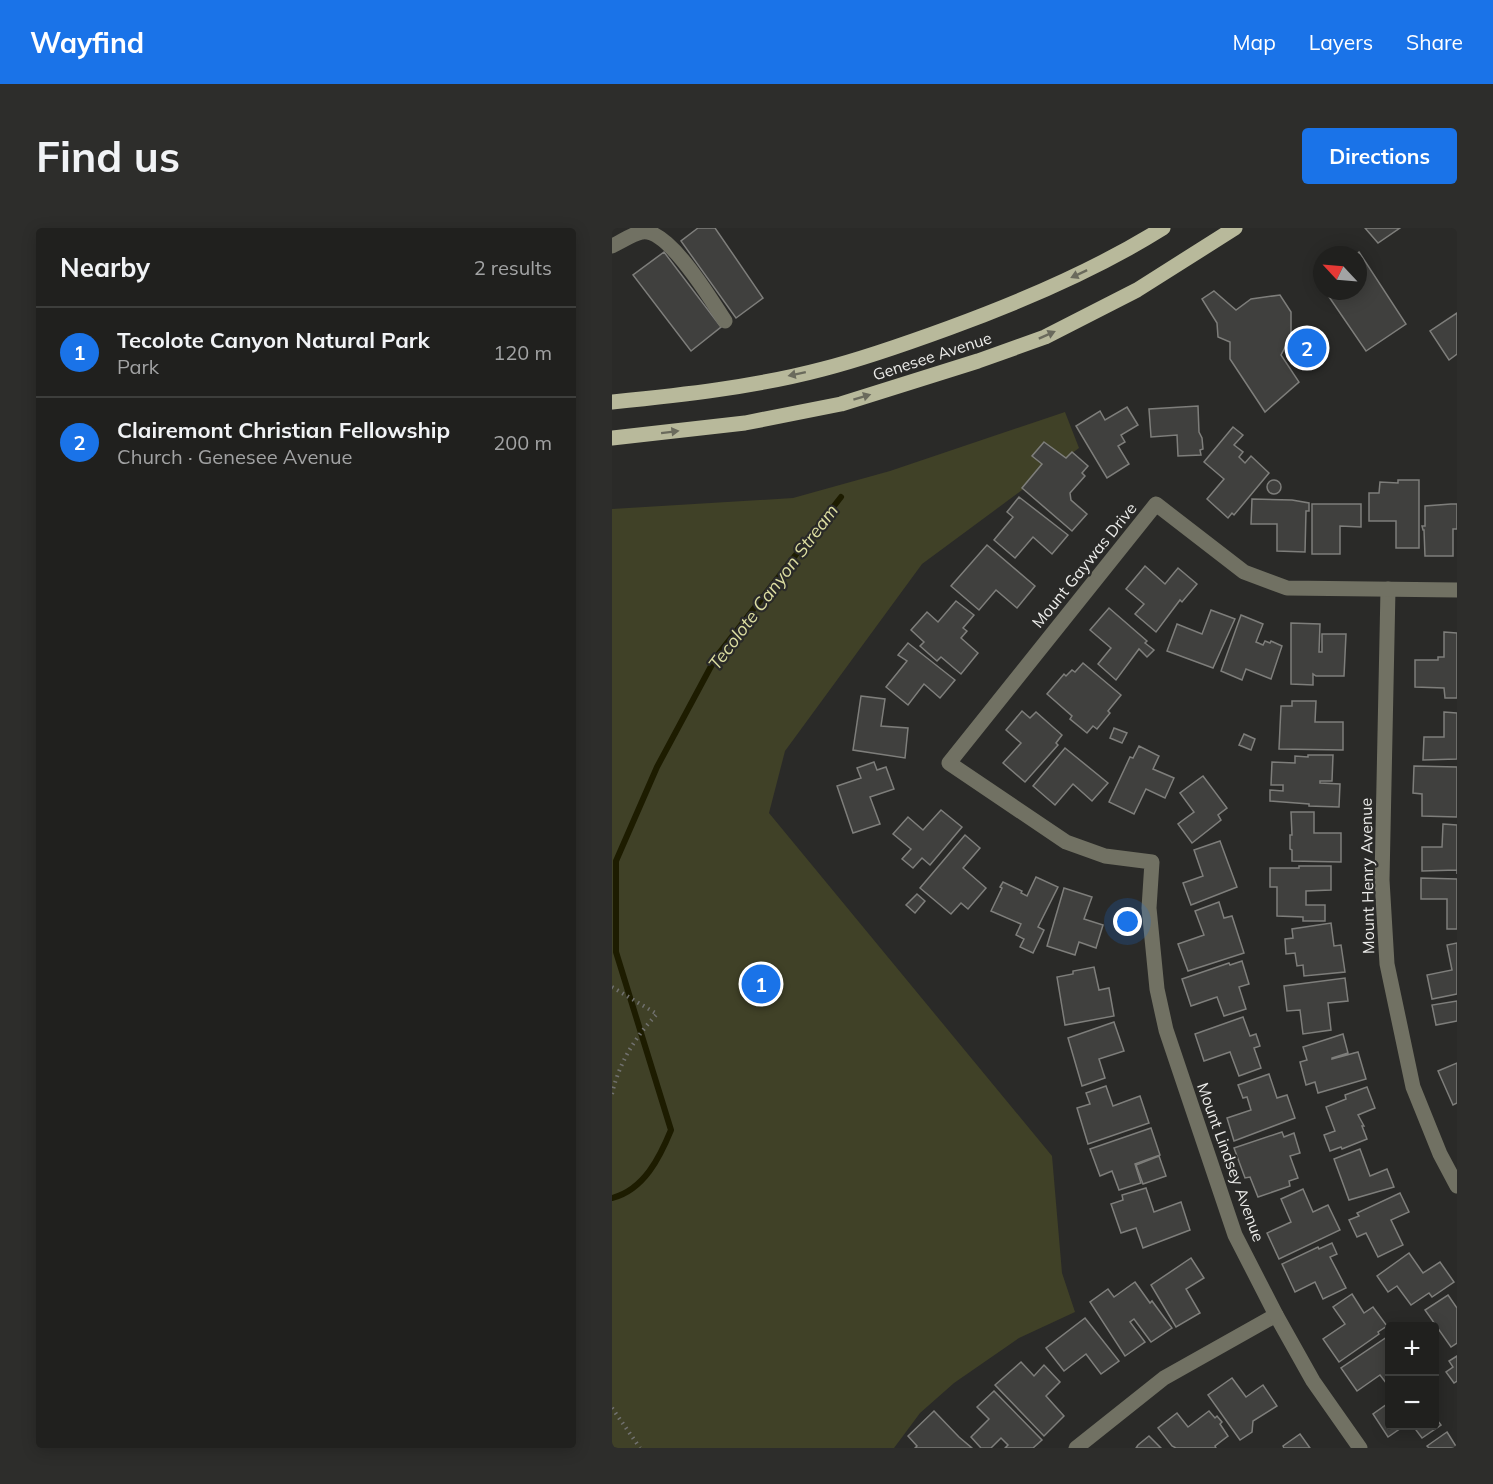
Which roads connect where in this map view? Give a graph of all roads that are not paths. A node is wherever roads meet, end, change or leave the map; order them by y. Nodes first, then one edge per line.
1 (1163, 228) edge
2 (1234, 228) edge
3 (612, 246) edge
4 (725, 321) dead end
5 (612, 402) edge
6 (612, 438) edge
7 (1388, 589) junction
8 (1457, 590) edge
9 (1152, 862) joint
10 (1457, 1186) edge
11 (1276, 1315) junction
12 (1077, 1448) edge
13 (1360, 1448) edge

1 -> 5 main road, Genesee Avenue
6 -> 2 main road, Genesee Avenue
3 - 4 street
7 - 8 street, Mount Gaywas Drive
7 - 9 street, Mount Gaywas Drive
7 - 10 street, Mount Henry Avenue
9 - 11 street, Mount Lindsey Avenue
11 - 12 street
11 - 13 street, Mount Lindsey Avenue

